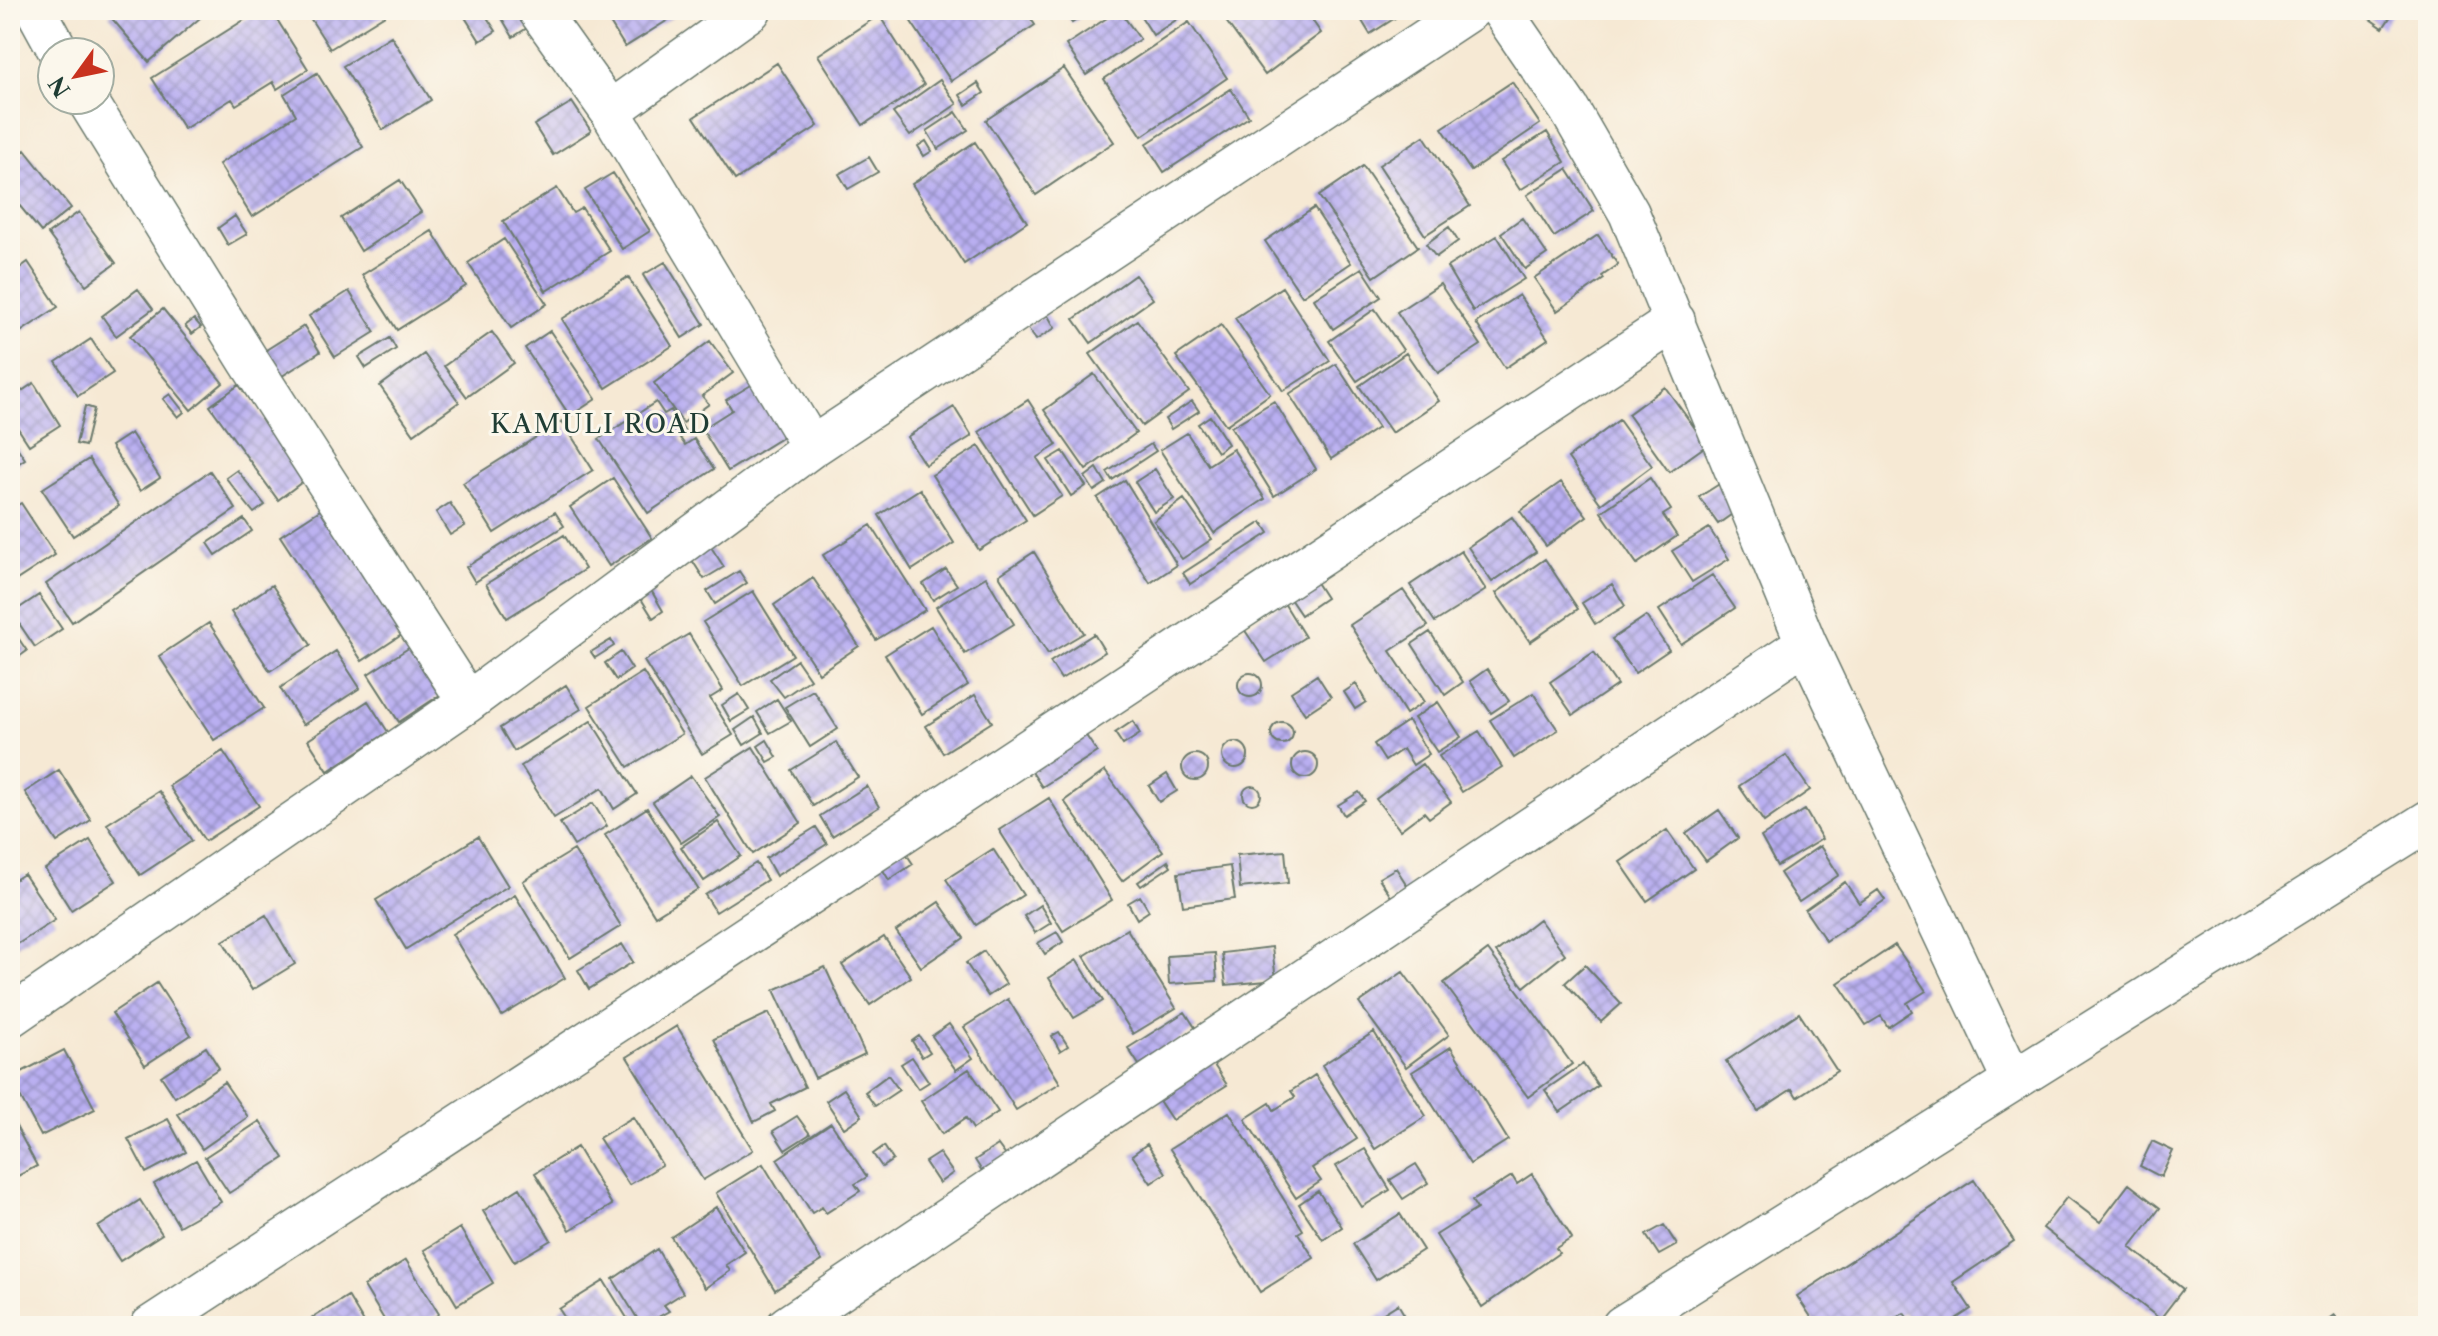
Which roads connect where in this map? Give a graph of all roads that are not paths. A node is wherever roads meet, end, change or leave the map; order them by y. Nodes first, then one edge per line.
1 (36, 10) edge
2 (538, 10) edge
3 (751, 10) edge
4 (1470, 10) edge
5 (1501, 10) edge
6 (50, 36) edge
7 (610, 111) junction
8 (97, 116) edge
9 (1675, 321) junction
10 (812, 447) junction
11 (1806, 643) junction
12 (468, 702) junction
13 (2428, 821) edge
14 (10, 1017) edge
15 (2012, 1079) junction
16 (1681, 1311) edge
17 (151, 1326) edge
18 (787, 1326) edge
19 (1622, 1326) edge

1 - 6 street
2 - 7 street
3 - 7 street
4 - 10 street
5 - 9 street
7 - 10 street
8 - 12 street
9 - 11 street
9 - 17 street
10 - 12 street
11 - 15 street
11 - 18 street
12 - 14 street
13 - 15 street
15 - 16 street
16 - 19 street

